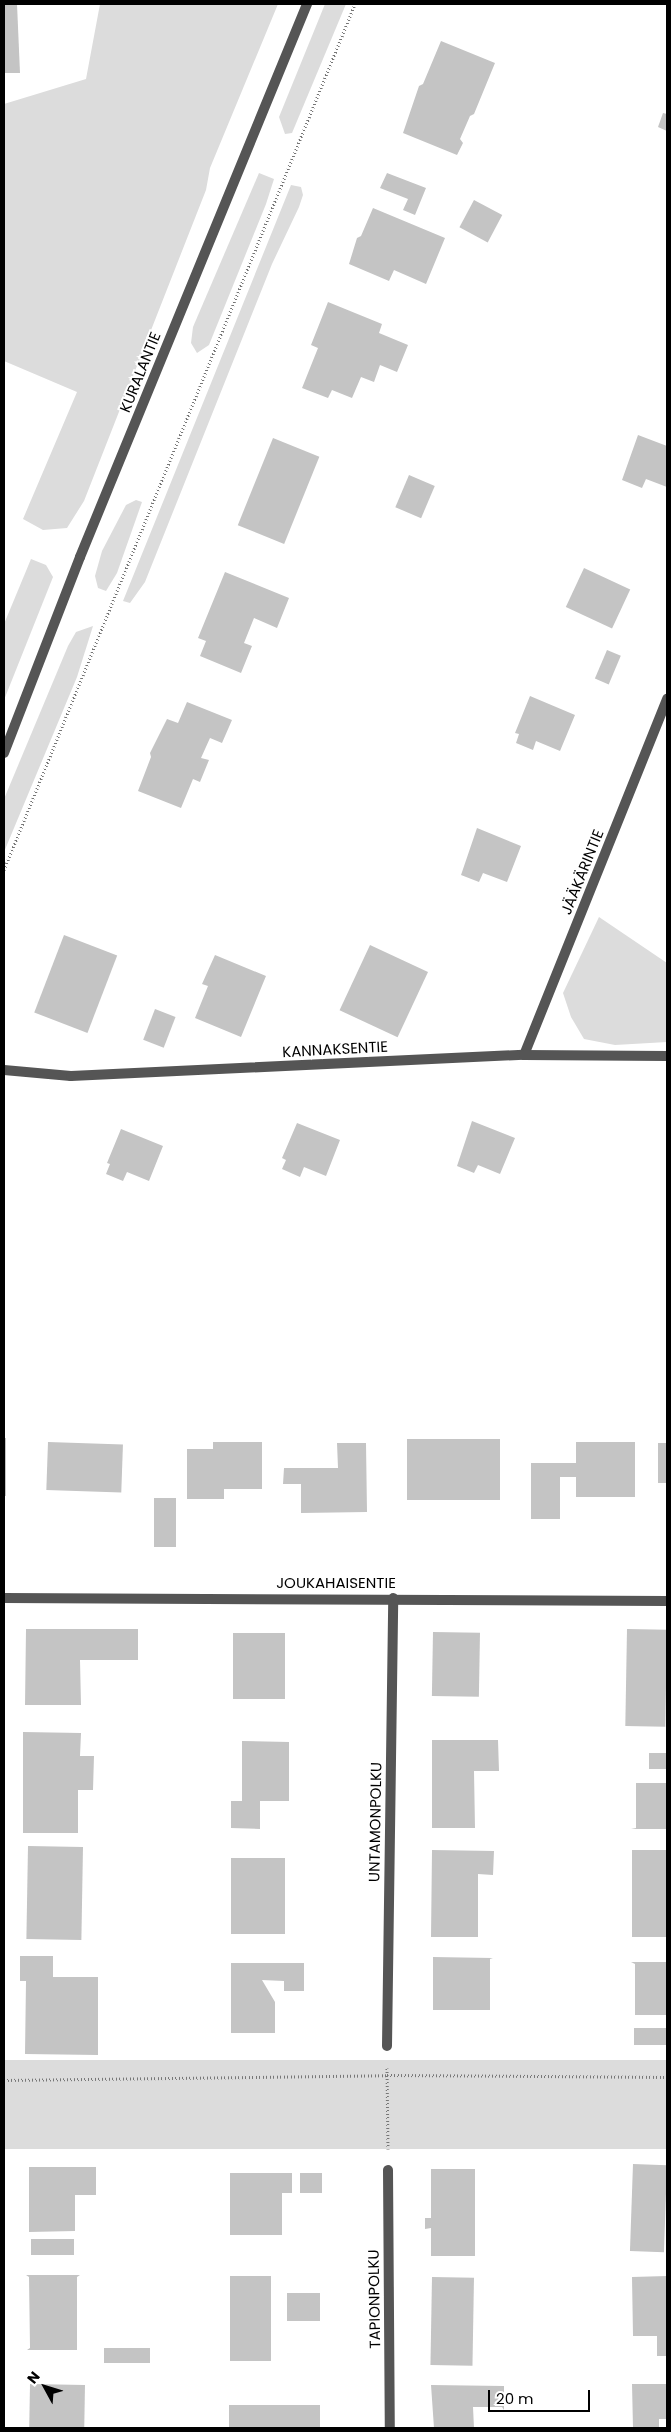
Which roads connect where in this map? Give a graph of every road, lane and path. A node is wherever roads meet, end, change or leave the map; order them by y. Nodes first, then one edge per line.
1 (307, 4) edge
2 (355, 4) edge
3 (667, 699) edge
4 (4, 753) edge
5 (4, 870) edge
6 (524, 1056) junction
7 (667, 1056) edge
8 (4, 1070) edge
9 (4, 1598) edge
10 (393, 1598) junction
11 (667, 1601) edge
12 (387, 2046) joint
13 (387, 2075) junction
14 (667, 2077) edge
15 (4, 2080) edge
16 (388, 2170) joint
17 (390, 2428) edge

1 - 4 street, KURALANTIE
2 - 5 path
3 - 6 street, JÄÄKÄRINTIE
6 - 7 street, KANNAKSENTIE
6 - 8 street, KANNAKSENTIE
9 - 10 street, JOUKAHAISENTIE
10 - 11 street, JOUKAHAISENTIE
10 - 12 street, UNTAMONPOLKU
12 - 13 path
13 - 14 path
13 - 15 path
13 - 16 path
16 - 17 street, TAPIONPOLKU

